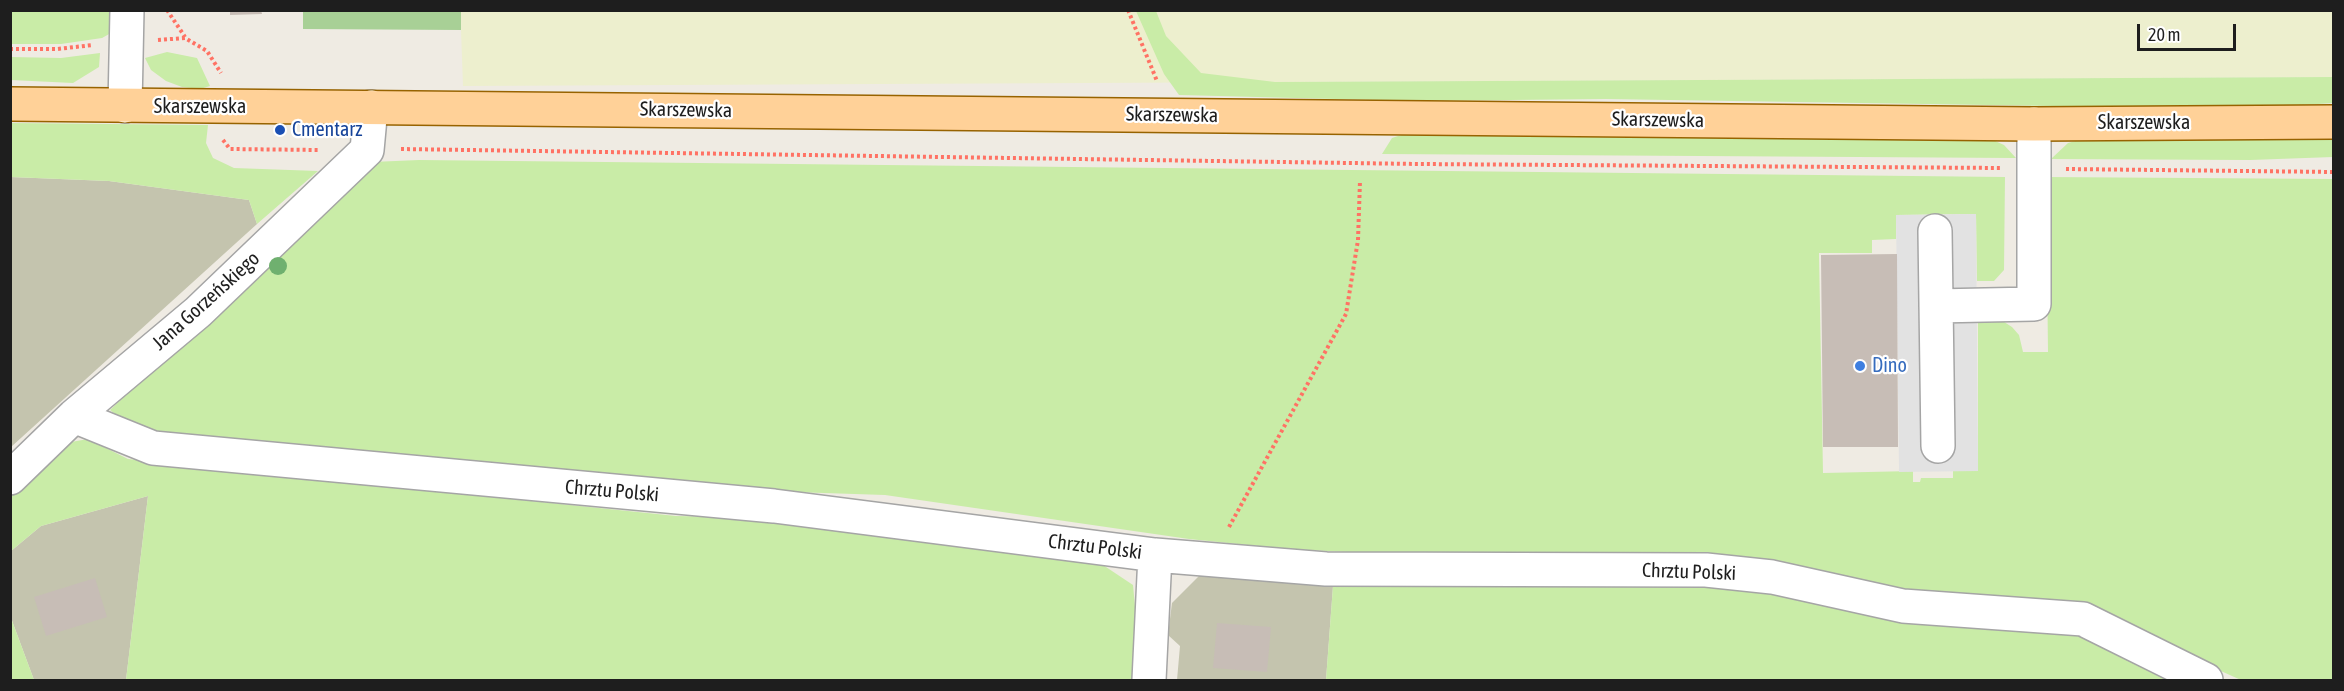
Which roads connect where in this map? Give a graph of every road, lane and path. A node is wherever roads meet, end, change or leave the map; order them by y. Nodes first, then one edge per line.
1 (167, 10) edge
2 (1128, 10) edge
3 (127, 26) edge
4 (185, 38) junction
5 (10, 49) edge
6 (10, 104) edge
7 (125, 106) junction
8 (223, 107) junction
9 (371, 107) junction
10 (1192, 115) junction
11 (2334, 122) edge
12 (2034, 124) junction
13 (367, 150) junction
14 (2034, 169) junction
15 (2334, 172) edge
16 (1360, 181) dead end
17 (1935, 231) dead end
18 (1936, 306) junction
19 (74, 416) junction
20 (1938, 446) dead end
21 (10, 478) edge
22 (1155, 555) junction
23 (1211, 560) junction
24 (1149, 681) edge
25 (2205, 681) edge

1 - 4 path
2 - 10 path
3 - 4 path
3 - 5 path
3 - 7 street
4 - 8 path
6 - 7 main road, Skarszewska
7 - 8 main road, Skarszewska
8 - 9 main road, Skarszewska
8 - 13 path
9 - 10 main road, Skarszewska
9 - 13 street
10 - 12 main road, Skarszewska
11 - 12 main road, Skarszewska
12 - 14 street
13 - 14 path
13 - 19 street, Jana Gorzeńskiego
14 - 15 path
14 - 18 street
16 - 23 path
17 - 18 street
18 - 20 street
19 - 21 street, Jana Gorzeńskiego
19 - 22 street, Chrztu Polski
22 - 23 street, Chrztu Polski
22 - 24 street, Chrztu Polski
23 - 25 street, Chrztu Polski

